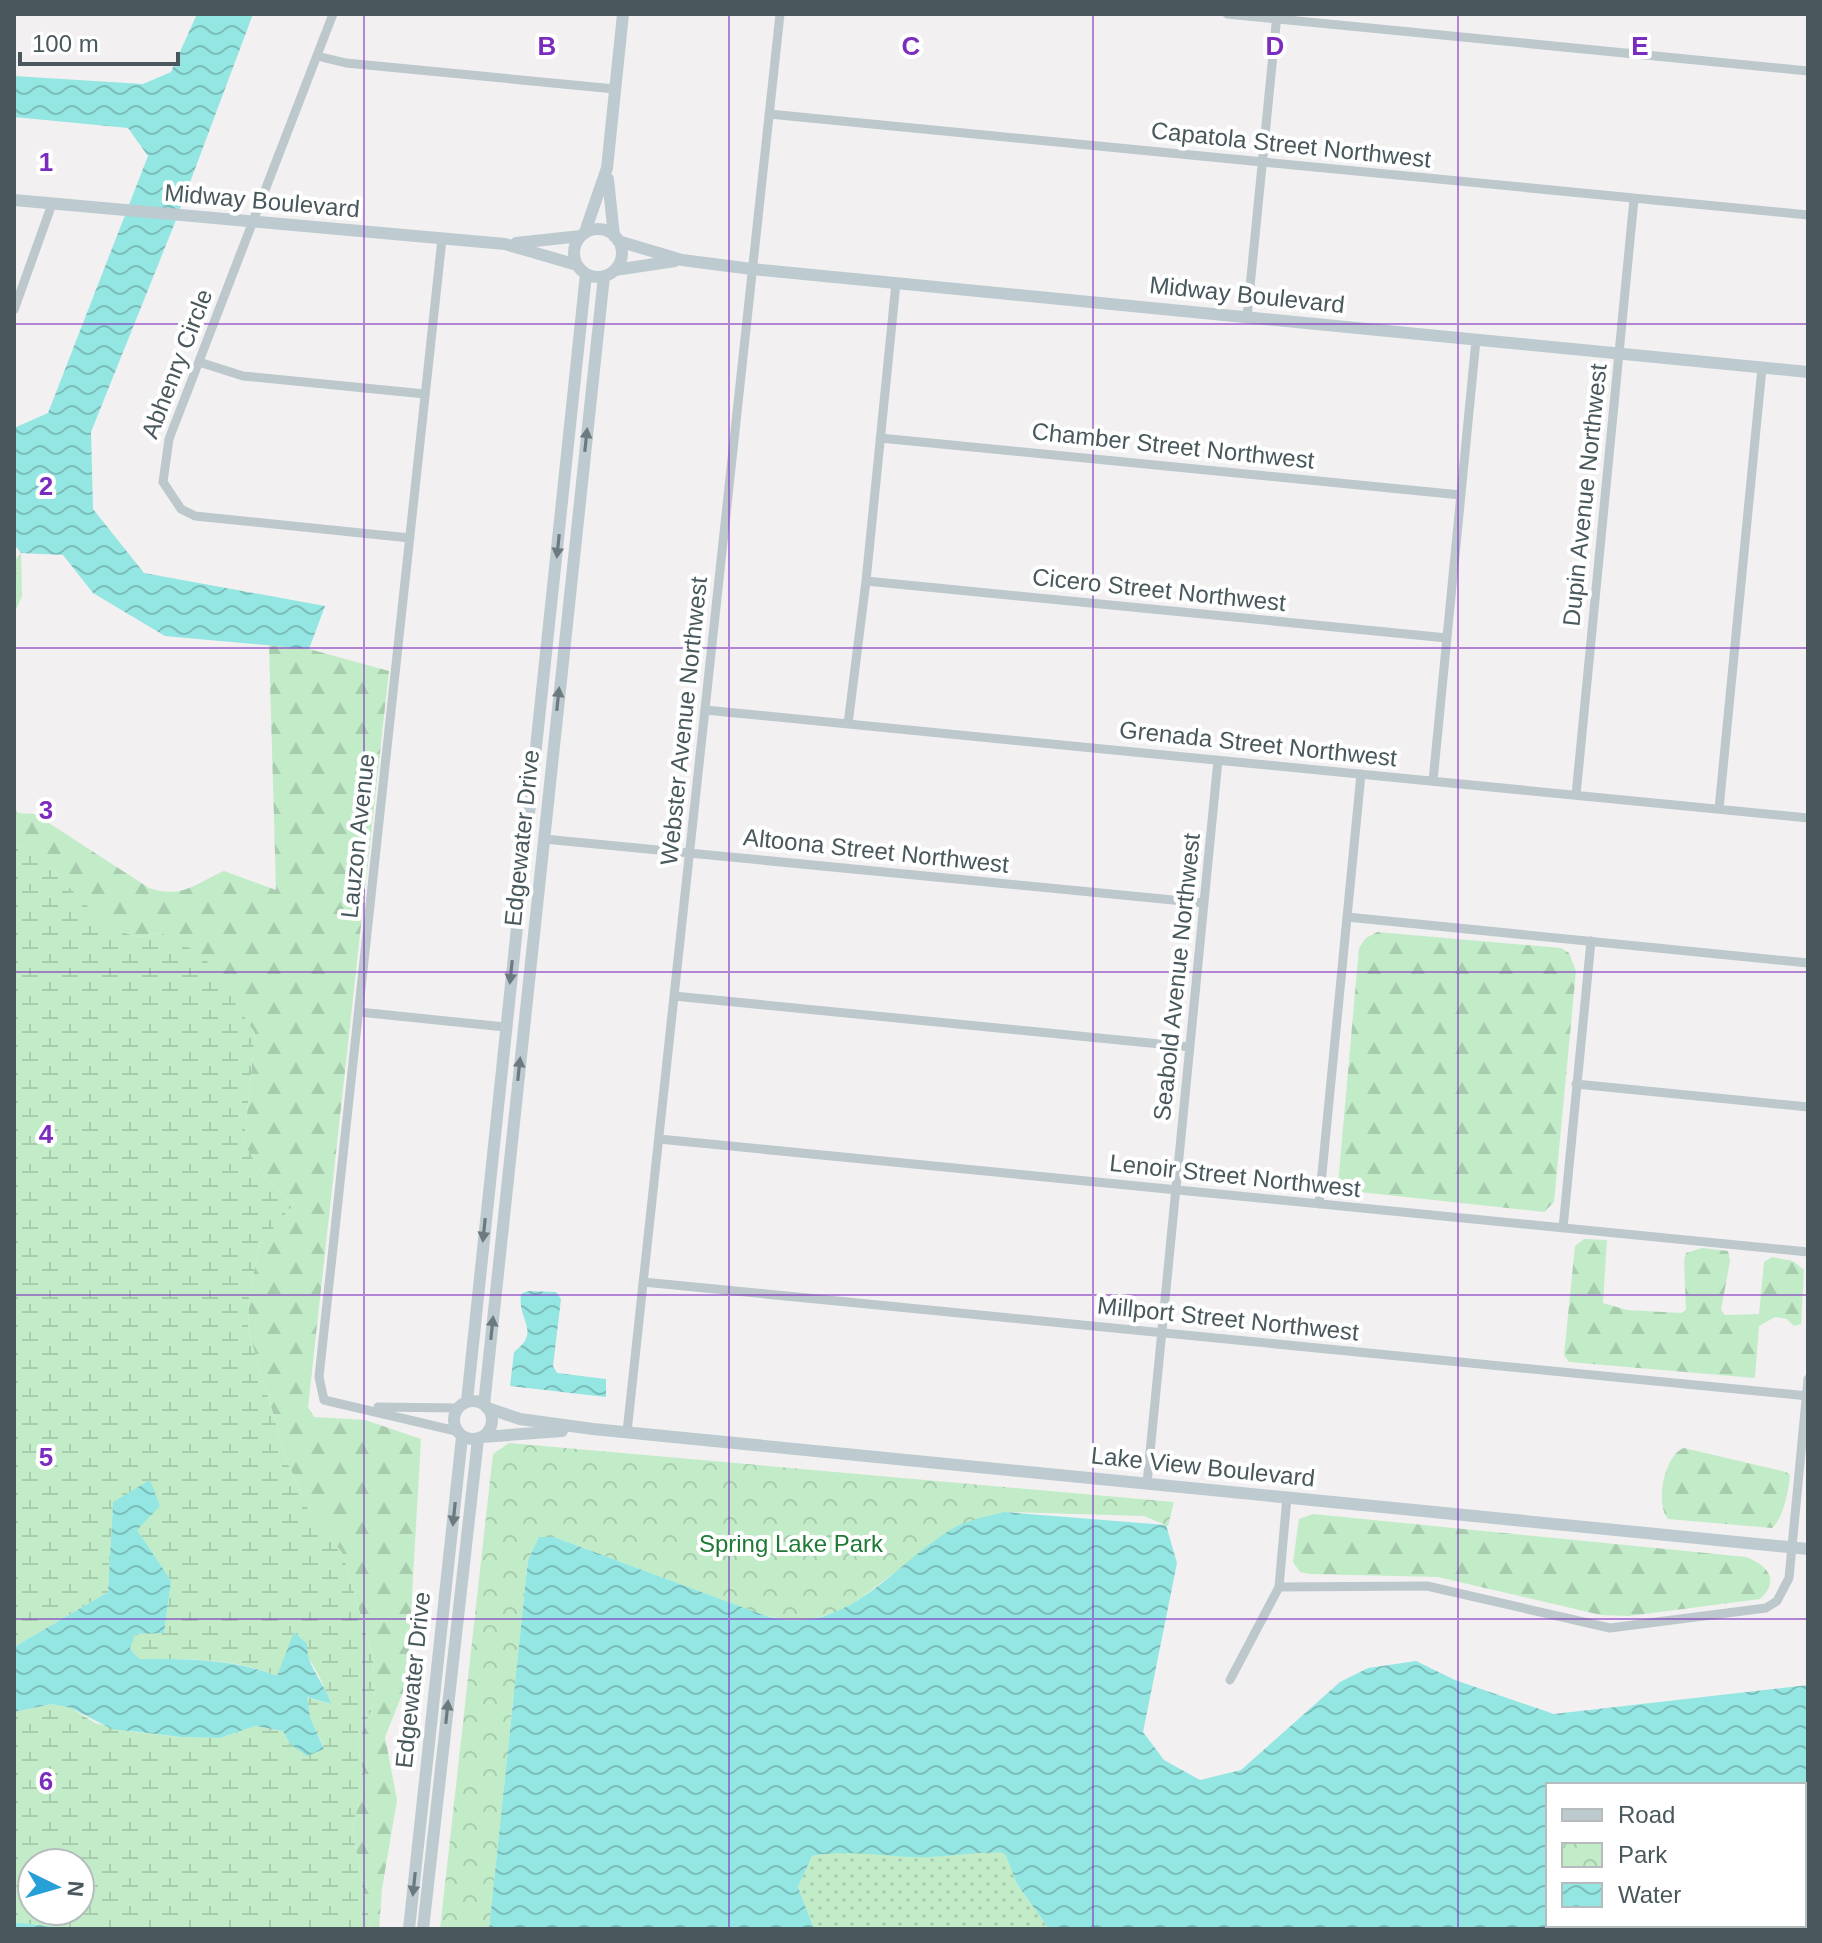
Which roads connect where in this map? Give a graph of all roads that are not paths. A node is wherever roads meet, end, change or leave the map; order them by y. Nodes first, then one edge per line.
1 (333, 14) edge
2 (623, 14) edge
3 (780, 14) edge
4 (1227, 14) edge
5 (1276, 16) edge
6 (317, 56) junction
7 (1808, 71) edge
8 (615, 89) junction
9 (769, 114) junction
10 (1262, 162) junction
11 (607, 168) junction
12 (1634, 199) junction
13 (14, 200) edge
14 (52, 204) junction
15 (1808, 215) edge
16 (252, 222) junction
17 (583, 234) junction
18 (616, 238) junction
19 (442, 239) junction
20 (505, 244) junction
21 (682, 260) junction
22 (752, 269) junction
23 (581, 270) junction
24 (609, 273) junction
25 (896, 283) junction
26 (14, 310) edge
27 (1247, 317) junction
28 (1476, 340) junction
29 (1619, 354) junction
30 (199, 362) junction
31 (1762, 368) junction
32 (1808, 372) edge
33 (425, 394) junction
34 (880, 438) junction
35 (1461, 495) junction
36 (410, 538) junction
37 (866, 581) junction
38 (1447, 638) junction
39 (705, 710) junction
40 (848, 724) junction
41 (1218, 760) junction
42 (1361, 774) junction
43 (1433, 781) junction
44 (1576, 795) junction
45 (1719, 809) junction
46 (1808, 818) edge
47 (544, 839) junction
48 (690, 853) junction
49 (1204, 903) junction
50 (1347, 917) junction
51 (1591, 941) junction
52 (1808, 963) edge
53 (674, 996) junction
54 (359, 1012) junction
55 (505, 1027) junction
56 (1190, 1047) junction
57 (1576, 1084) junction
58 (1808, 1107) edge
59 (659, 1139) junction
60 (1176, 1190) junction
61 (1319, 1204) junction
62 (1563, 1228) junction
63 (1808, 1252) edge
64 (643, 1282) junction
65 (1162, 1333) junction
66 (1808, 1379) edge
67 (1807, 1396) edge
68 (463, 1404) junction
69 (359, 1407) junction
70 (486, 1407) junction
71 (593, 1429) junction
72 (627, 1432) junction
73 (459, 1434) junction
74 (480, 1438) junction
75 (1147, 1483) junction
76 (1287, 1497) junction
77 (1792, 1547) junction
78 (1808, 1549) edge
79 (1279, 1587) junction
80 (1230, 1680) dead end
81 (429, 1736) junction
82 (432, 1852) junction
83 (409, 1929) edge
84 (423, 1929) edge

1 - 6 street, Abhenry Circle
2 - 8 street
3 - 9 street, Webster Avenue Northwest
4 - 5 street
5 - 7 street
5 - 10 street
6 - 8 street
6 - 16 street, Abhenry Circle
8 - 11 street
9 - 10 street, Capatola Street Northwest
9 - 22 street, Webster Avenue Northwest
10 - 12 street, Capatola Street Northwest
10 - 27 street
11 - 17 street
11 - 18 street
12 - 15 street, Capatola Street Northwest
12 - 29 street, Dupin Avenue Northwest
13 - 14 street, Midway Boulevard
14 - 16 street, Midway Boulevard
14 - 26 street
16 - 19 street, Midway Boulevard
16 - 30 street, Abhenry Circle
17 - 18 street
17 - 20 street, Midway Boulevard
17 - 23 street
18 - 21 street, Midway Boulevard
18 - 24 street
19 - 20 street, Midway Boulevard
19 - 33 street, Lauzon Avenue
20 - 23 street, Midway Boulevard
21 - 22 street, Midway Boulevard
21 - 24 street, Midway Boulevard
22 - 25 street, Midway Boulevard
22 - 39 street, Webster Avenue Northwest
23 - 24 street
23 -> 55 street, Edgewater Drive
47 -> 24 street, Edgewater Drive
25 - 27 street, Midway Boulevard
25 - 34 street
27 - 28 street, Midway Boulevard
28 - 29 street, Midway Boulevard
28 - 35 street
29 - 31 street, Midway Boulevard
29 - 44 street, Dupin Avenue Northwest
30 - 33 street
30 - 36 street, Abhenry Circle
31 - 32 street, Midway Boulevard
31 - 45 street
33 - 36 street, Lauzon Avenue
34 - 35 street, Chamber Street Northwest
34 - 37 street
35 - 38 street
36 - 54 street, Lauzon Avenue
37 - 38 street, Cicero Street Northwest
37 - 40 street
38 - 43 street
39 - 40 street, Grenada Street Northwest
39 - 48 street, Webster Avenue Northwest
40 - 41 street, Grenada Street Northwest
41 - 42 street, Grenada Street Northwest
41 - 49 street, Seabold Avenue Northwest
42 - 43 street, Grenada Street Northwest
42 - 50 street
43 - 44 street, Grenada Street Northwest
44 - 45 street, Grenada Street Northwest
45 - 46 street, Grenada Street Northwest
47 - 48 street, Altoona Street Northwest
70 -> 47 street, Edgewater Drive
48 - 49 street, Altoona Street Northwest
48 - 53 street, Webster Avenue Northwest
49 - 56 street, Seabold Avenue Northwest
50 - 51 street
50 - 61 street
51 - 52 street
51 - 57 street
53 - 56 street
53 - 59 street, Webster Avenue Northwest
54 - 55 street
54 - 69 street, Lauzon Avenue
55 -> 68 street, Edgewater Drive
56 - 60 street, Seabold Avenue Northwest
57 - 58 street
57 - 62 street
59 - 60 street, Lenoir Street Northwest
59 - 64 street, Webster Avenue Northwest
60 - 61 street, Lenoir Street Northwest
60 - 65 street, Seabold Avenue Northwest
61 - 62 street, Lenoir Street Northwest
62 - 63 street, Lenoir Street Northwest
64 - 65 street, Millport Street Northwest
64 - 72 street, Webster Avenue Northwest
65 - 67 street, Millport Street Northwest
65 - 75 street, Seabold Avenue Northwest
66 - 67 street
67 - 77 street
68 - 69 street, Lauzon Avenue
68 - 70 street
68 - 73 street
69 - 73 street, Lauzon Avenue
70 - 71 street, Lake View Boulevard
70 - 74 street
71 - 72 street, Lake View Boulevard
71 - 74 street, Lake View Boulevard
72 - 75 street, Lake View Boulevard
73 - 74 street
73 -> 81 street, Edgewater Drive
82 -> 74 street, Edgewater Drive
75 - 76 street, Lake View Boulevard
76 - 77 street, Lake View Boulevard
76 - 79 street
77 - 78 street, Lake View Boulevard
77 - 79 street
79 - 80 street
81 - 82 street
81 -> 83 street, Edgewater Drive
82 - 84 street, Edgewater Drive

